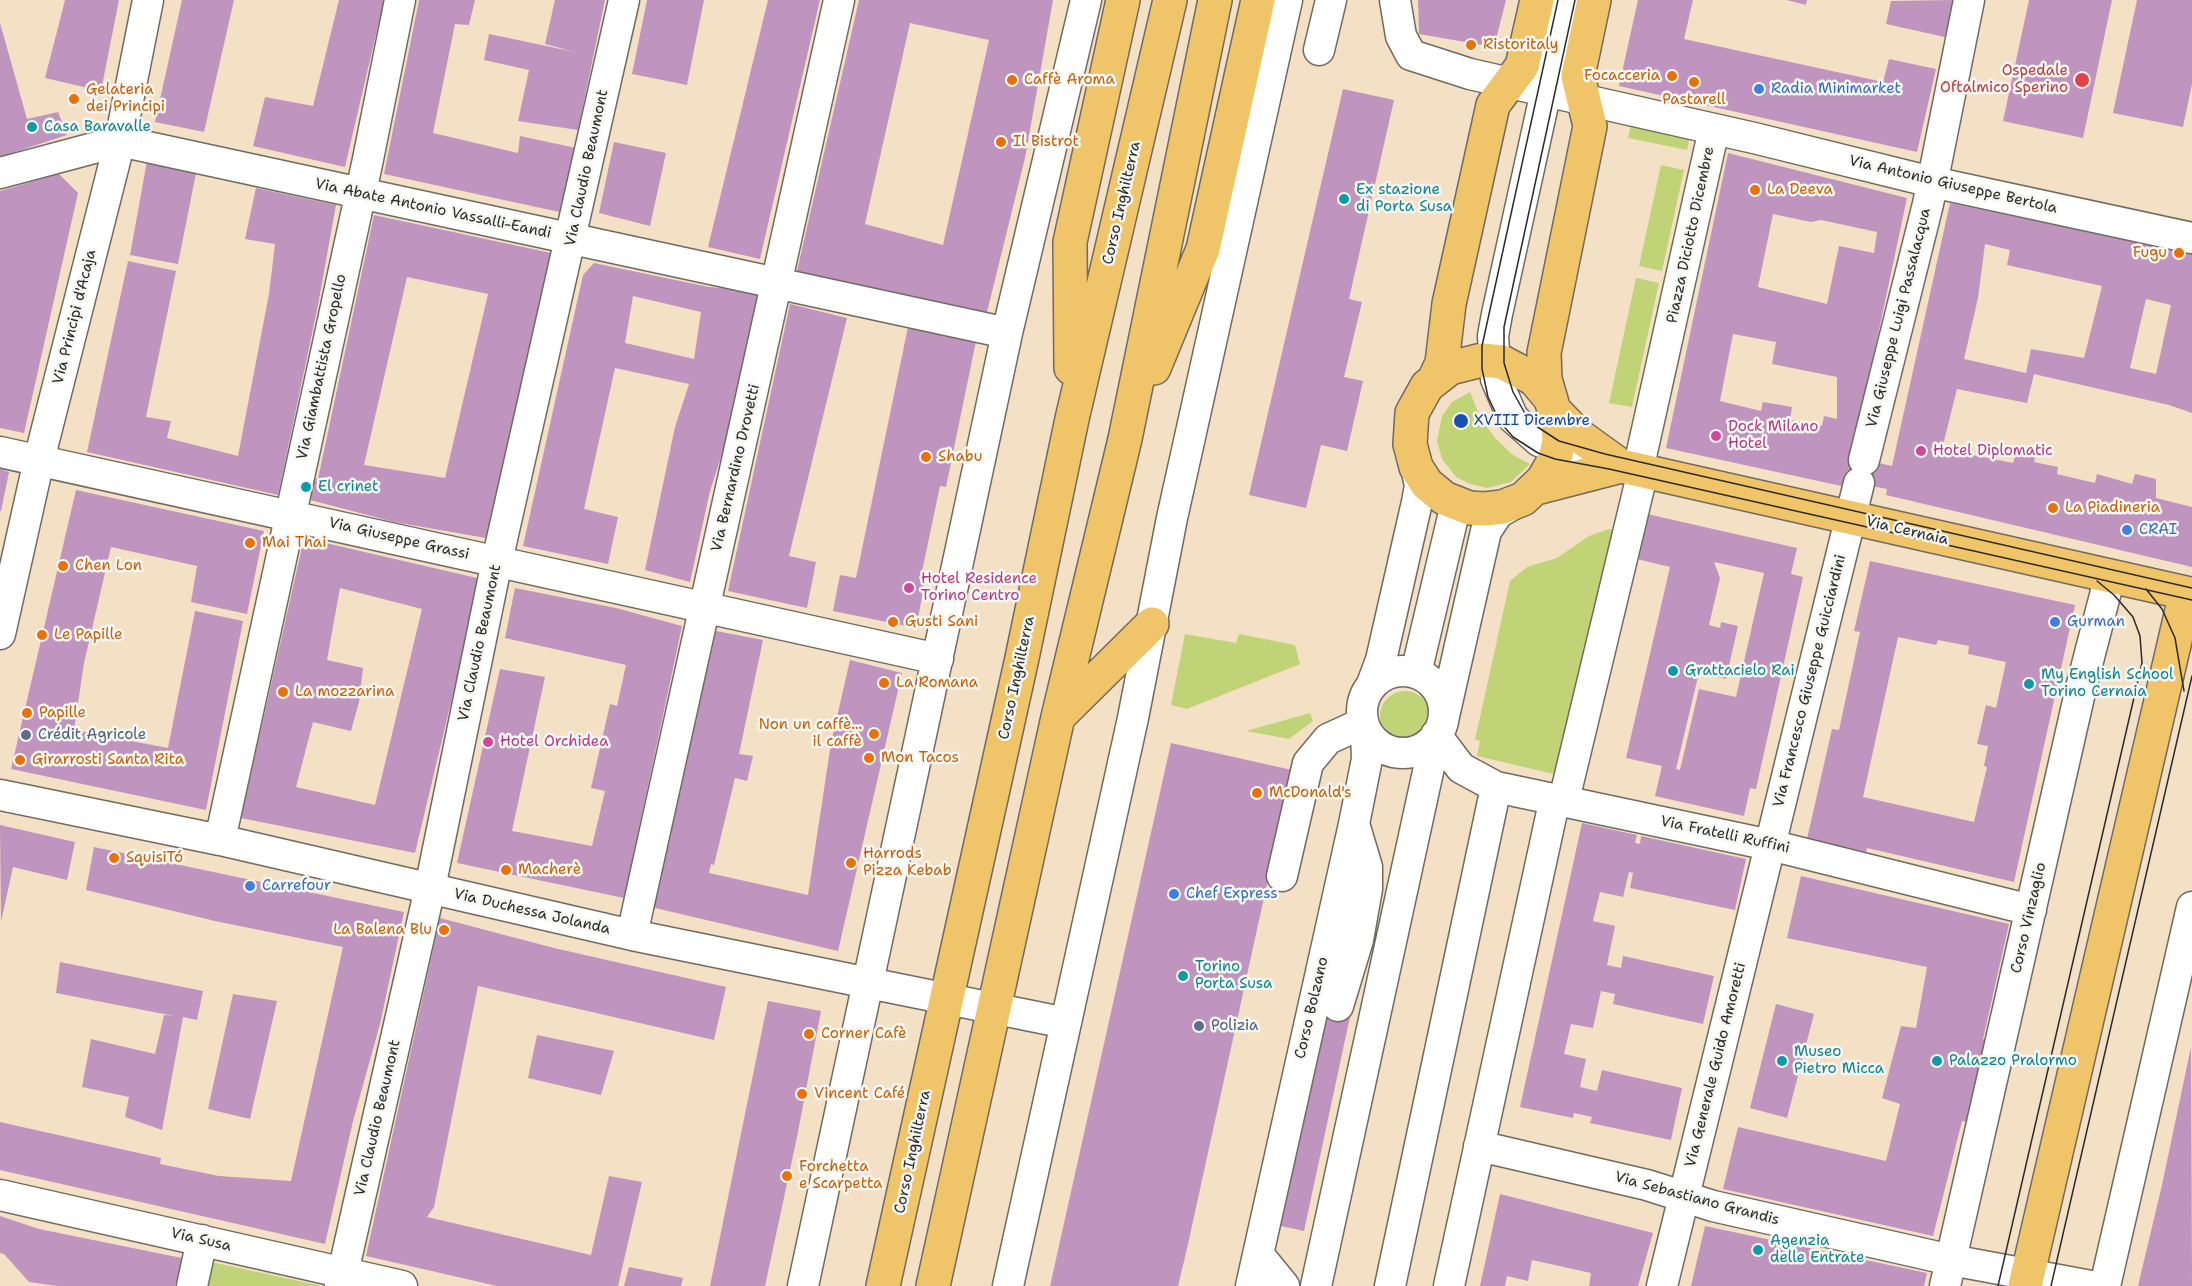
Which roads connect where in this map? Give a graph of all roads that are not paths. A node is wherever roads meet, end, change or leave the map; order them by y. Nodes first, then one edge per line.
1 (148, 0) edge
2 (400, 0) edge
3 (624, 0) edge
4 (839, 0) edge
5 (1086, 0) edge
6 (1123, 0) edge
7 (1170, 0) edge
8 (1215, 0) edge
9 (1258, 0) edge
10 (1287, 0) edge
11 (1330, 0) edge
12 (1395, 0) edge
13 (1538, 0) edge
14 (1566, 0) edge
15 (1594, 0) edge
16 (1969, 0) edge
17 (1319, 50) dead end
18 (1509, 83) junction
19 (1545, 90) junction
20 (1584, 99) junction
21 (1714, 129) junction
22 (120, 141) junction
23 (0, 173) edge
24 (1932, 182) junction
25 (361, 193) junction
26 (2192, 238) edge
27 (571, 239) junction
28 (777, 283) junction
29 (1496, 319) junction
30 (1007, 333) junction
31 (1506, 364) junction
32 (1442, 373) junction
33 (1552, 404) junction
34 (1072, 418) junction
35 (1125, 439) junction
36 (1557, 448) junction
37 (0, 452) edge
38 (39, 460) junction
39 (1416, 467) junction
40 (1634, 469) junction
41 (1529, 494) junction
42 (1456, 504) junction
43 (290, 514) junction
44 (1850, 518) junction
45 (497, 561) junction
46 (2110, 576) junction
47 (2189, 594) edge
48 (705, 609) junction
49 (1152, 624) junction
50 (0, 634) edge
51 (938, 659) junction
52 (1416, 673) junction
53 (1372, 684) junction
54 (1058, 717) junction
55 (1365, 726) junction
56 (1439, 727) junction
57 (1496, 787) junction
58 (0, 795) edge
59 (1559, 799) junction
60 (1354, 824) junction
61 (220, 840) junction
62 (1770, 845) junction
63 (1282, 876) dead end
64 (430, 888) junction
65 (2192, 907) edge
66 (2031, 910) junction
67 (632, 935) junction
68 (2188, 943) edge
69 (869, 984) junction
70 (947, 999) junction
71 (1338, 1006) dead end
72 (994, 1009) junction
73 (1066, 1023) junction
74 (1479, 1146) junction
75 (0, 1195) edge
76 (1684, 1198) junction
77 (202, 1240) junction
78 (1258, 1254) junction
79 (1948, 1273) edge
80 (341, 1279) edge
81 (2026, 1280) edge
82 (192, 1286) edge
83 (402, 1286) edge
84 (803, 1286) edge
85 (883, 1286) edge
86 (933, 1286) edge
87 (1008, 1286) edge
88 (1251, 1286) edge
89 (1284, 1286) edge
90 (1316, 1286) edge
91 (1390, 1286) edge
92 (1449, 1286) edge
93 (1662, 1286) edge
94 (2091, 1286) edge
95 (2105, 1286) edge

1 - 22 street, Via Principi d'Acaja
2 - 25 street, Via Giambattista Gropello
3 - 27 street, Via Claudio Beaumont
4 - 28 street, Via Bernardino Drovetti
5 - 30 street
6 - 34 main road
7 - 34 main road, Corso Inghilterra
8 - 35 main road
9 - 35 main road
10 - 49 street
11 - 17 street
12 - 18 street, Piazza Diciotto Dicembre
13 - 18 main road
14 - 19 street
15 - 20 main road
16 - 24 street, Via Giuseppe Luigi Passalacqua
18 - 19 street, Piazza Diciotto Dicembre
18 - 32 main road
19 - 20 street, Piazza Diciotto Dicembre
19 - 29 street
20 - 21 street, Piazza Diciotto Dicembre
20 - 33 main road
21 - 24 street, Via Antonio Giuseppe Bertola
21 - 40 street, Piazza Diciotto Dicembre
22 - 23 street, Via Abate Antonio Vassalli-Eandi
22 - 25 street, Via Abate Antonio Vassalli-Eandi
22 - 38 street, Via Principi d'Acaja
24 - 26 street, Via Antonio Giuseppe Bertola
24 - 44 street, Via Giuseppe Luigi Passalacqua
25 - 27 street, Via Abate Antonio Vassalli-Eandi
25 - 43 street, Via Giambattista Gropello
27 - 28 street, Via Abate Antonio Vassalli-Eandi
27 - 45 street, Via Claudio Beaumont
28 - 30 street, Via Abate Antonio Vassalli-Eandi
28 - 48 street, Via Bernardino Drovetti
29 - 31 street
29 - 32 street
30 - 51 street
31 - 32 main road
31 - 33 main road
31 - 36 street
32 - 39 main road
33 - 36 main road
33 - 40 main road, Via Cernaia
34 - 70 main road, Corso Inghilterra
35 - 54 main road
36 - 40 street
36 - 41 main road
37 - 38 street, Via Giuseppe Grassi
38 - 43 street, Via Giuseppe Grassi
38 - 50 street, Via Principi d'Acaja
39 - 42 main road
39 - 53 street
40 - 41 main road, Via Cernaia
40 - 44 main road, Via Cernaia
40 - 59 street, Piazza Diciotto Dicembre
41 - 42 main road
41 - 56 street
42 - 52 street
43 - 45 street, Via Giuseppe Grassi
43 - 61 street, Via Giambattista Gropello
44 - 46 main road, Via Cernaia
44 - 62 street, Via Francesco Giuseppe Guicciardini
45 - 48 street, Via Giuseppe Grassi
45 - 64 street, Via Claudio Beaumont
46 - 47 main road, Via Cernaia
46 - 66 street, Corso Vinzaglio
47 - 81 main road
48 - 51 street, Via Giuseppe Grassi
48 - 67 street, Via Bernardino Drovetti
49 - 54 main road
49 - 73 street
51 - 69 street
52 - 53 street
52 - 56 street
53 - 55 street
54 - 72 main road
55 - 56 street
55 - 60 street, Corso Bolzano
55 - 63 street
56 - 57 street, Via Fratelli Ruffini
56 - 90 street
57 - 59 street, Via Fratelli Ruffini
57 - 91 street
58 - 61 street, Via Duchessa Jolanda
59 - 62 street, Via Fratelli Ruffini
59 - 74 street
60 - 71 street
60 - 78 street, Corso Bolzano
61 - 64 street, Via Duchessa Jolanda
62 - 66 street, Via Fratelli Ruffini
62 - 76 street, Via Generale Guido Amoretti
64 - 67 street, Via Duchessa Jolanda
64 - 80 street, Via Claudio Beaumont
65 - 68 street
66 - 79 street, Corso Vinzaglio
67 - 69 street, Via Duchessa Jolanda
68 - 95 street
69 - 70 street, Via Duchessa Jolanda
69 - 84 street
70 - 72 street, Via Duchessa Jolanda
70 - 85 main road, Corso Inghilterra
72 - 73 street, Via Duchessa Jolanda
72 - 86 main road
73 - 87 street
74 - 76 street, Via Sebastiano Grandis
74 - 92 street
75 - 77 street, Via Susa
76 - 79 street, Via Sebastiano Grandis
76 - 93 street, Via Generale Guido Amoretti
77 - 80 street, Via Susa
77 - 82 street
78 - 88 street, Corso Bolzano
78 - 89 street
79 - 81 street
80 - 83 street, Via Susa
81 - 94 street

